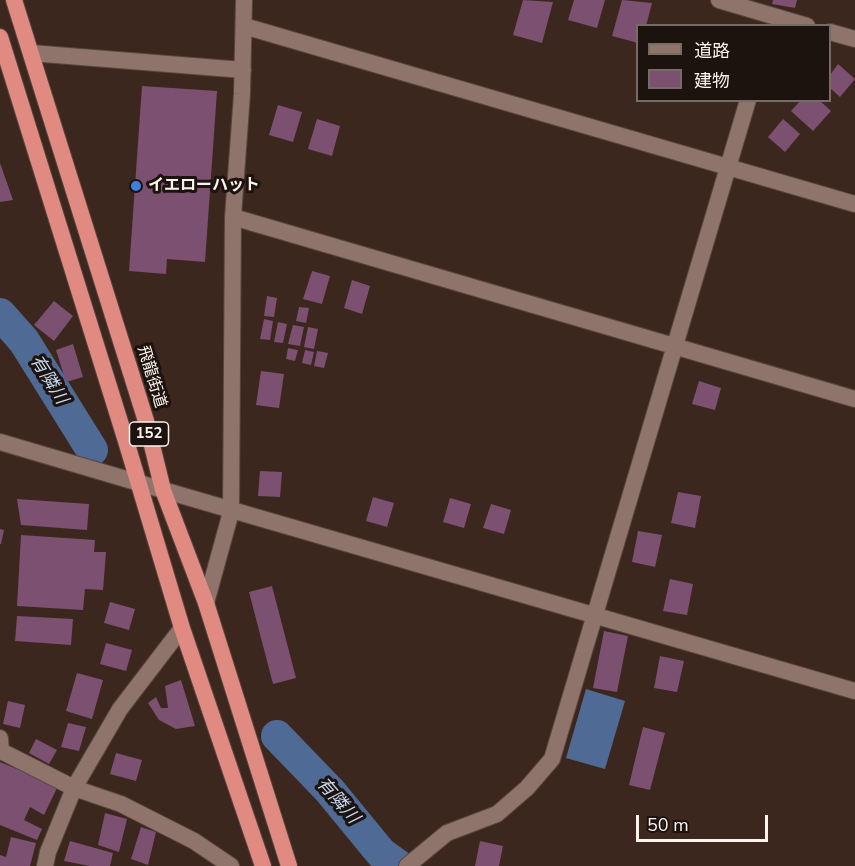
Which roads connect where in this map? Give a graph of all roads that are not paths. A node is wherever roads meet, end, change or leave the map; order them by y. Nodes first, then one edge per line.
1 (14, 0) edge
2 (244, 0) edge
3 (719, 0) edge
4 (771, 20) edge
5 (795, 24) edge
6 (244, 26) junction
7 (831, 32) edge
8 (0, 37) edge
9 (855, 39) edge
10 (31, 53) junction
11 (243, 70) junction
12 (747, 102) edge
13 (729, 167) junction
14 (855, 204) edge
15 (233, 217) junction
16 (676, 347) junction
17 (855, 399) edge
18 (0, 442) edge
19 (139, 482) junction
20 (163, 490) junction
21 (231, 512) junction
22 (206, 603) junction
23 (596, 615) junction
24 (182, 628) junction
25 (855, 691) edge
26 (0, 738) edge
27 (74, 788) junction
28 (412, 861) edge
29 (45, 866) edge
30 (231, 866) edge
31 (263, 866) edge
32 (289, 866) edge

1 - 10 highway, 飛龍街道 / 152
2 - 6 street
3 - 4 street
4 - 5 street
6 - 11 street
6 - 13 street
7 - 9 street
8 - 19 highway, 152
10 - 11 street
10 - 20 highway, 飛龍街道 / 152
11 - 15 street
12 - 13 street
13 - 14 street
13 - 16 street
15 - 16 street
15 - 21 street
16 - 17 street
16 - 23 street
18 - 19 street
19 - 20 street
19 - 24 highway, 152
20 - 21 street
20 - 22 highway, 飛龍街道 / 152
21 - 22 street
21 - 23 street
22 - 32 highway, 飛龍街道 / 152
23 - 25 street
23 - 28 street
24 - 27 street
24 - 31 highway, 152
26 - 27 street
27 - 29 street
27 - 30 street

